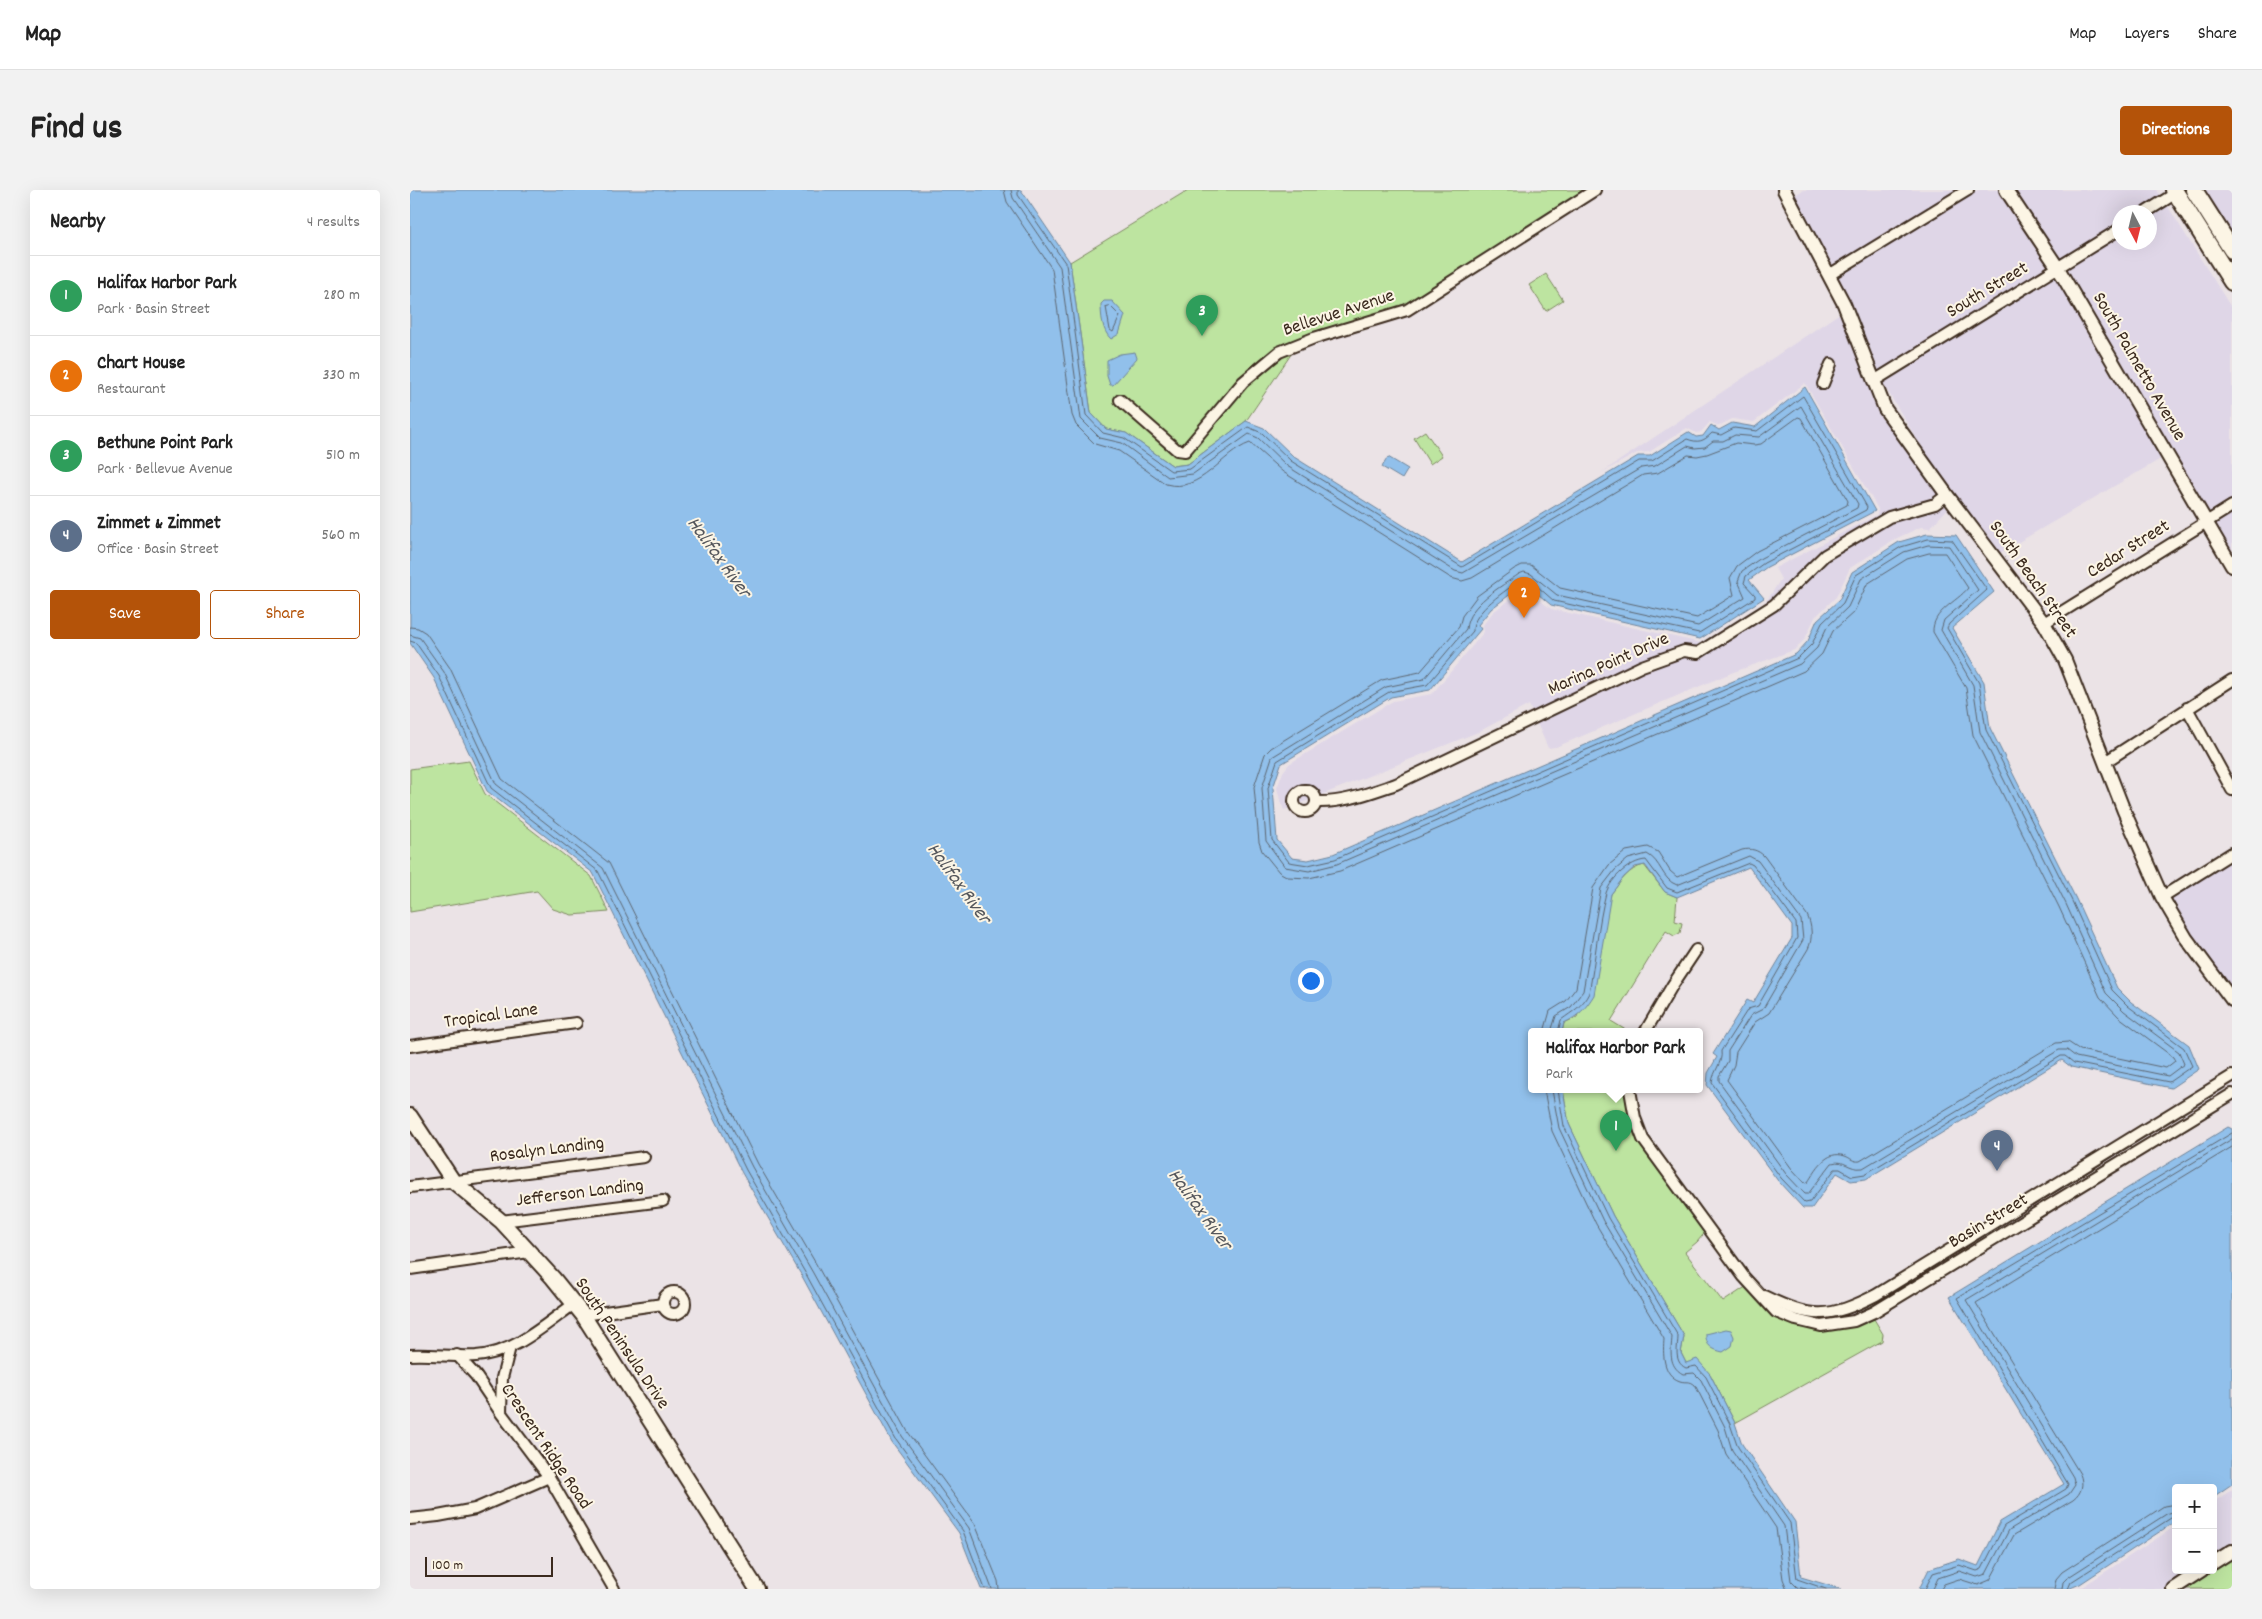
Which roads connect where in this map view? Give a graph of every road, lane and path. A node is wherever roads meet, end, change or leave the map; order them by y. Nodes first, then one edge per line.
1 (1595, 190) edge
2 (1968, 190) edge
3 (2006, 190) edge
4 (2194, 190) edge
5 (1788, 192) edge
6 (2175, 192) edge
7 (2156, 205) edge
8 (2211, 216) junction
9 (2112, 234) edge
10 (2232, 250) edge
11 (2058, 268) junction
12 (1829, 275) junction
13 (2232, 282) edge
14 (1831, 364) dead end
15 (1874, 381) junction
16 (1823, 384) dead end
17 (1120, 400) dead end
18 (1947, 495) junction
19 (2232, 506) edge
20 (2207, 522) junction
21 (2232, 566) edge
22 (2044, 623) junction
23 (2232, 680) edge
24 (2187, 708) junction
25 (2105, 762) junction
26 (2232, 790) edge
27 (1316, 802) dead end
28 (2232, 853) edge
29 (2162, 897) junction
30 (1696, 950) dead end
31 (2232, 1000) edge
32 (576, 1023) dead end
33 (1647, 1028) edge
34 (410, 1046) edge
35 (2232, 1076) edge
36 (1631, 1093) edge
37 (2232, 1094) edge
38 (410, 1116) edge
39 (2144, 1131) junction
40 (2152, 1143) junction
41 (644, 1157) dead end
42 (454, 1181) junction
43 (410, 1187) edge
44 (2048, 1190) junction
45 (663, 1201) dead end
46 (2056, 1202) junction
47 (2003, 1217) junction
48 (501, 1221) junction
49 (2011, 1229) junction
50 (529, 1252) junction
51 (1934, 1260) junction
52 (410, 1269) edge
53 (1942, 1271) junction
54 (1758, 1293) junction
55 (1867, 1300) junction
56 (663, 1304) dead end
57 (578, 1310) junction
58 (1874, 1312) junction
59 (510, 1347) junction
60 (410, 1355) edge
61 (458, 1355) junction
62 (501, 1413) junction
63 (549, 1477) junction
64 (410, 1519) edge
65 (2232, 1551) edge
66 (2217, 1560) edge
67 (2196, 1574) edge
68 (614, 1589) edge
69 (757, 1589) edge
70 (2173, 1589) edge

1 - 17 street, Bellevue Avenue
2 - 12 street
3 - 11 street, South Palmetto Avenue
4 - 8 main road
5 - 12 street, South Beach Street
6 - 7 street
6 - 8 main road
6 - 13 main road
8 - 10 main road
9 - 11 street, South Street
11 - 15 street, South Street
11 - 20 street, South Palmetto Avenue
12 - 15 street, South Beach Street
14 - 16 street
15 - 18 street, South Beach Street
18 - 22 street, South Beach Street
18 - 27 street, Marina Point Drive
19 - 20 street, Cedar Street
20 - 21 street, South Palmetto Avenue
20 - 22 street, Cedar Street
22 - 25 street, South Beach Street
23 - 24 street
24 - 25 street
24 - 26 street
25 - 29 street, South Beach Street
28 - 29 street
29 - 31 street, South Beach Street
30 - 33 street
32 - 34 street, Tropical Lane
35 - 39 street, Basin Street
36 - 54 street, Basin Street
37 - 40 street, Basin Street
38 - 42 main road, South Peninsula Drive
39 - 40 street
39 - 44 street, Basin Street
40 - 46 street, Basin Street
41 - 42 street, Rosalyn Landing
42 - 43 street, Rosalyn Landing
42 - 48 main road, South Peninsula Drive
44 - 46 street
44 - 47 street, Basin Street
45 - 48 street, Jefferson Landing
46 - 49 street, Basin Street
47 - 49 street
47 - 51 street, Basin Street
48 - 50 main road, South Peninsula Drive
49 - 53 street, Basin Street
50 - 52 street
50 - 57 main road, South Peninsula Drive
51 - 53 street
51 - 55 street, Basin Street
53 - 58 street, Basin Street
54 - 55 street, Basin Street
54 - 58 street, Basin Street
55 - 58 street
56 - 57 street
57 - 59 street
57 - 69 main road, South Peninsula Drive
59 - 61 street
59 - 62 street
60 - 61 street
61 - 62 street, Crescent Ridge Road
62 - 63 street, Crescent Ridge Road
63 - 64 street
63 - 68 street, Crescent Ridge Road
65 - 66 street
67 - 70 street

